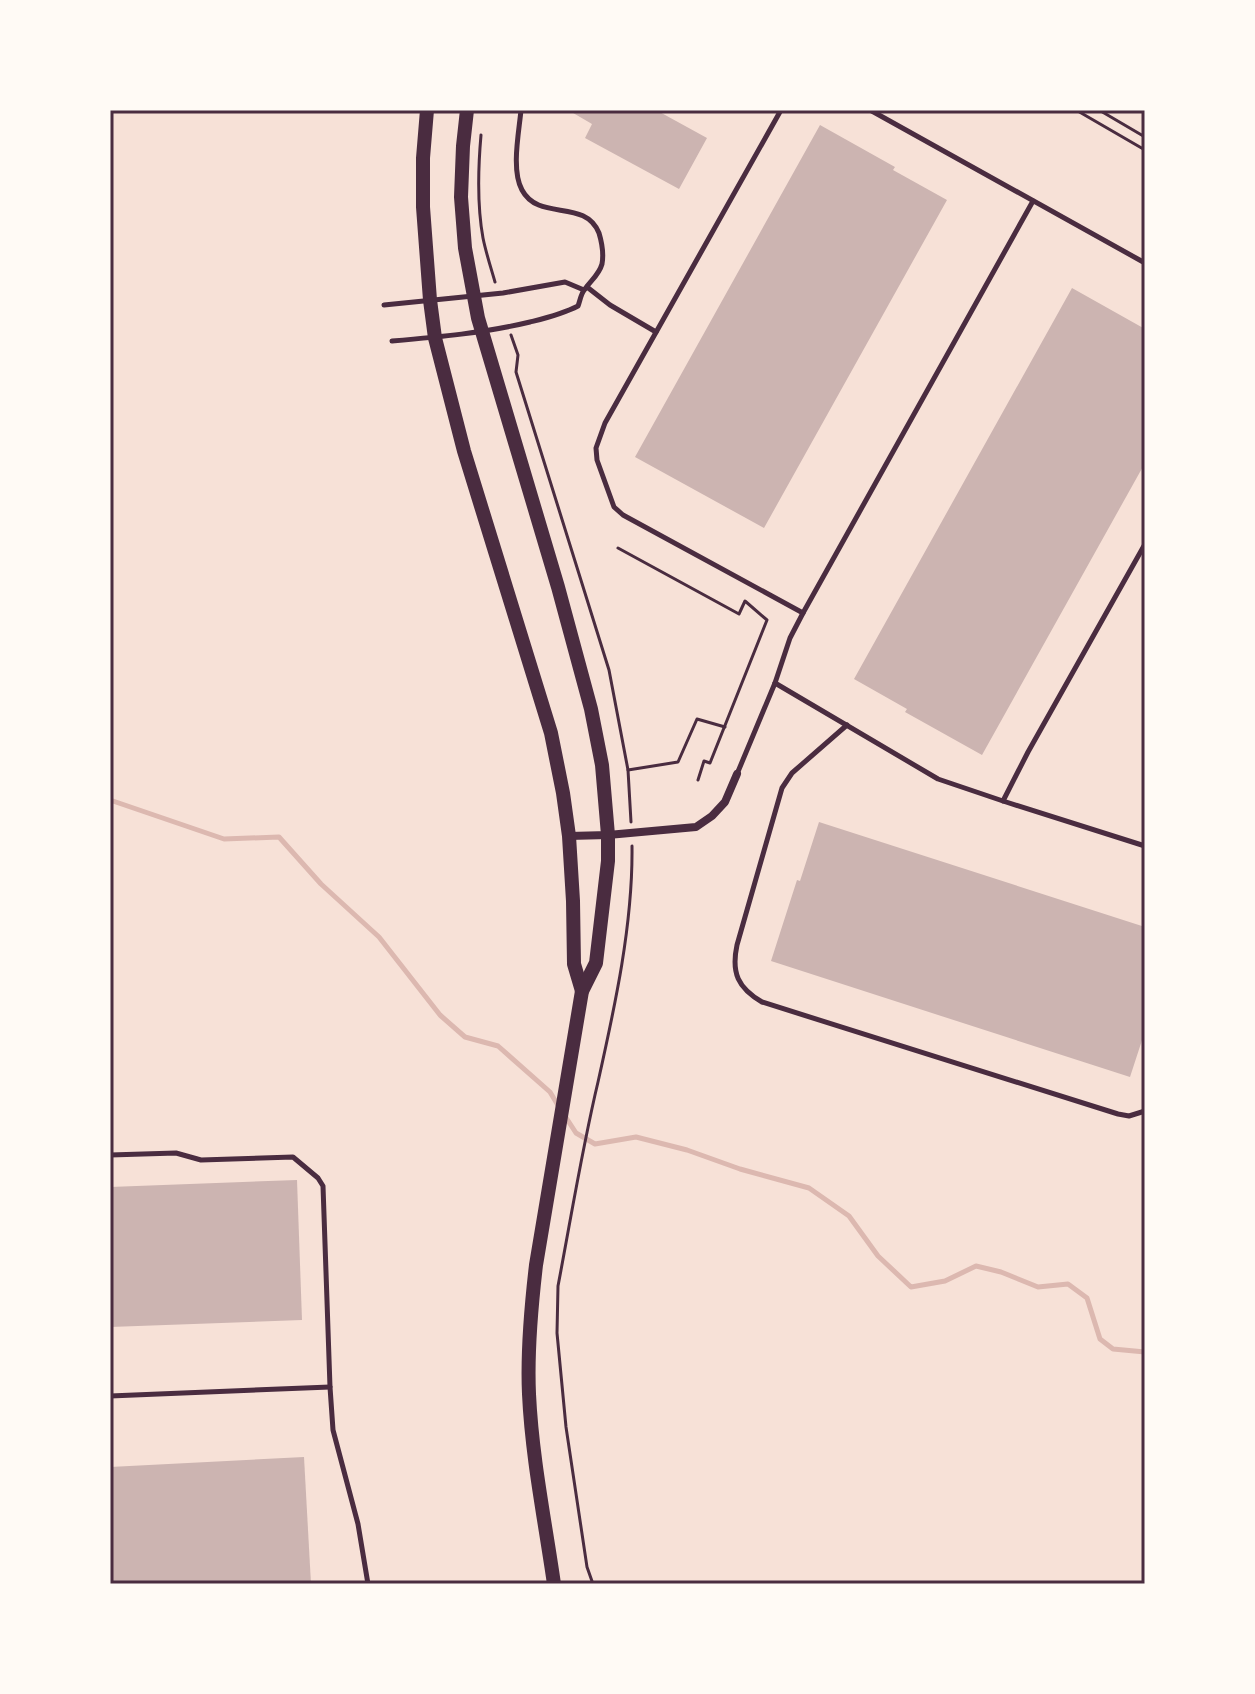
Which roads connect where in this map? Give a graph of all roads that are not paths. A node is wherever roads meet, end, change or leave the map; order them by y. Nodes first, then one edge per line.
1 (427, 110) edge
2 (467, 110) edge
3 (521, 110) edge
4 (781, 110) edge
5 (870, 110) edge
6 (1033, 201) junction
7 (1145, 263) edge
8 (585, 288) junction
9 (473, 296) junction
10 (430, 300) junction
11 (384, 305) dead end
12 (481, 332) junction
13 (656, 332) junction
14 (435, 338) junction
15 (392, 341) dead end
16 (1145, 544) edge
17 (803, 613) junction
18 (775, 683) junction
19 (847, 725) junction
20 (737, 774) joint
21 (1003, 801) junction
22 (608, 835) junction
23 (569, 836) junction
24 (1145, 846) edge
25 (582, 991) junction
26 (1145, 1111) edge
27 (110, 1155) edge
28 (330, 1387) junction
29 (110, 1396) edge
30 (368, 1584) edge
31 (554, 1584) edge

1 - 10 main road
2 - 9 main road
3 - 8 lane
4 - 13 lane
5 - 6 lane
6 - 7 lane
6 - 17 lane
8 - 9 lane
8 - 12 lane
8 - 13 lane
9 - 10 lane
9 - 12 main road
10 - 11 lane
10 - 14 main road
12 - 14 lane
12 - 22 main road
13 - 17 lane
14 - 15 lane
14 - 23 main road
16 - 21 lane
17 - 18 lane
18 - 19 lane
18 - 20 lane
19 - 21 lane
19 - 26 lane
20 - 22 street
21 - 24 lane
22 - 23 street
22 - 25 main road
23 - 25 main road
25 - 31 main road
27 - 28 lane
28 - 29 lane
28 - 30 lane

